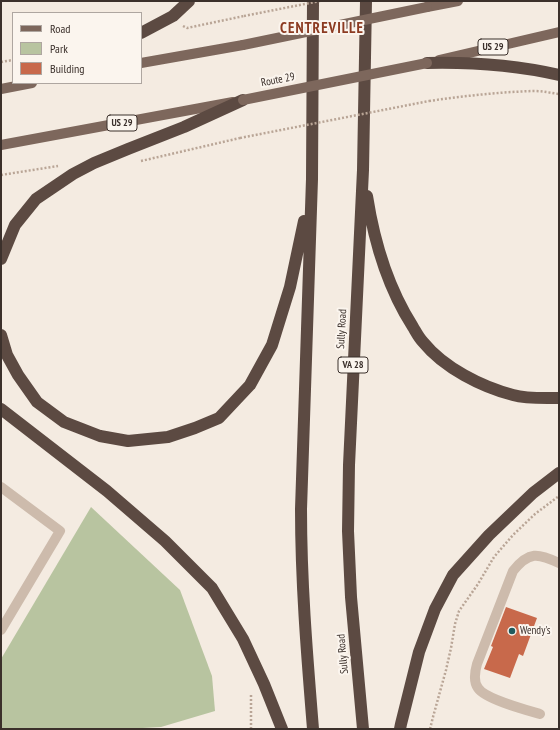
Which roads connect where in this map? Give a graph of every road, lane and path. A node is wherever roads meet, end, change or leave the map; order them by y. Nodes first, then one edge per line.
1 (189, 1) edge
2 (313, 1) edge
3 (320, 1) edge
4 (366, 1) edge
5 (458, 1) edge
6 (173, 16) junction
7 (142, 32) edge
8 (559, 32) edge
9 (12, 60) edge
10 (1, 62) edge
11 (427, 62) junction
12 (142, 63) edge
13 (559, 75) edge
14 (27, 84) edge
15 (1, 89) edge
16 (559, 94) edge
17 (243, 100) junction
18 (240, 138) dead end
19 (1, 145) edge
20 (363, 170) junction
21 (312, 179) junction
22 (1, 259) edge
23 (1, 335) edge
24 (559, 398) edge
25 (1, 409) edge
26 (559, 473) edge
27 (1, 487) edge
28 (559, 496) edge
29 (559, 563) edge
30 (1, 630) edge
31 (254, 696) dead end
32 (540, 714) dead end
33 (251, 729) edge
34 (282, 729) edge
35 (313, 729) edge
36 (363, 729) edge
37 (400, 729) edge
38 (430, 729) edge

1 - 6 highway
2 - 21 highway
3 - 6 path, bridge
4 - 20 highway, Sully Road / VA 28
5 - 12 main road, bridge
6 - 7 highway
8 - 11 main road, Route 29 / US 29
9 - 10 path
11 - 13 highway
11 - 17 main road, Route 29 / US 29, bridge
14 - 15 main road
16 - 18 path, bridge
17 - 19 main road, Route 29 / US 29
17 - 22 highway
20 - 24 highway
20 - 36 highway, Sully Road / VA 28
21 - 23 highway
21 - 35 highway
25 - 34 highway
26 - 37 highway
27 - 30 lane
28 - 38 path
29 - 32 lane
31 - 33 path

